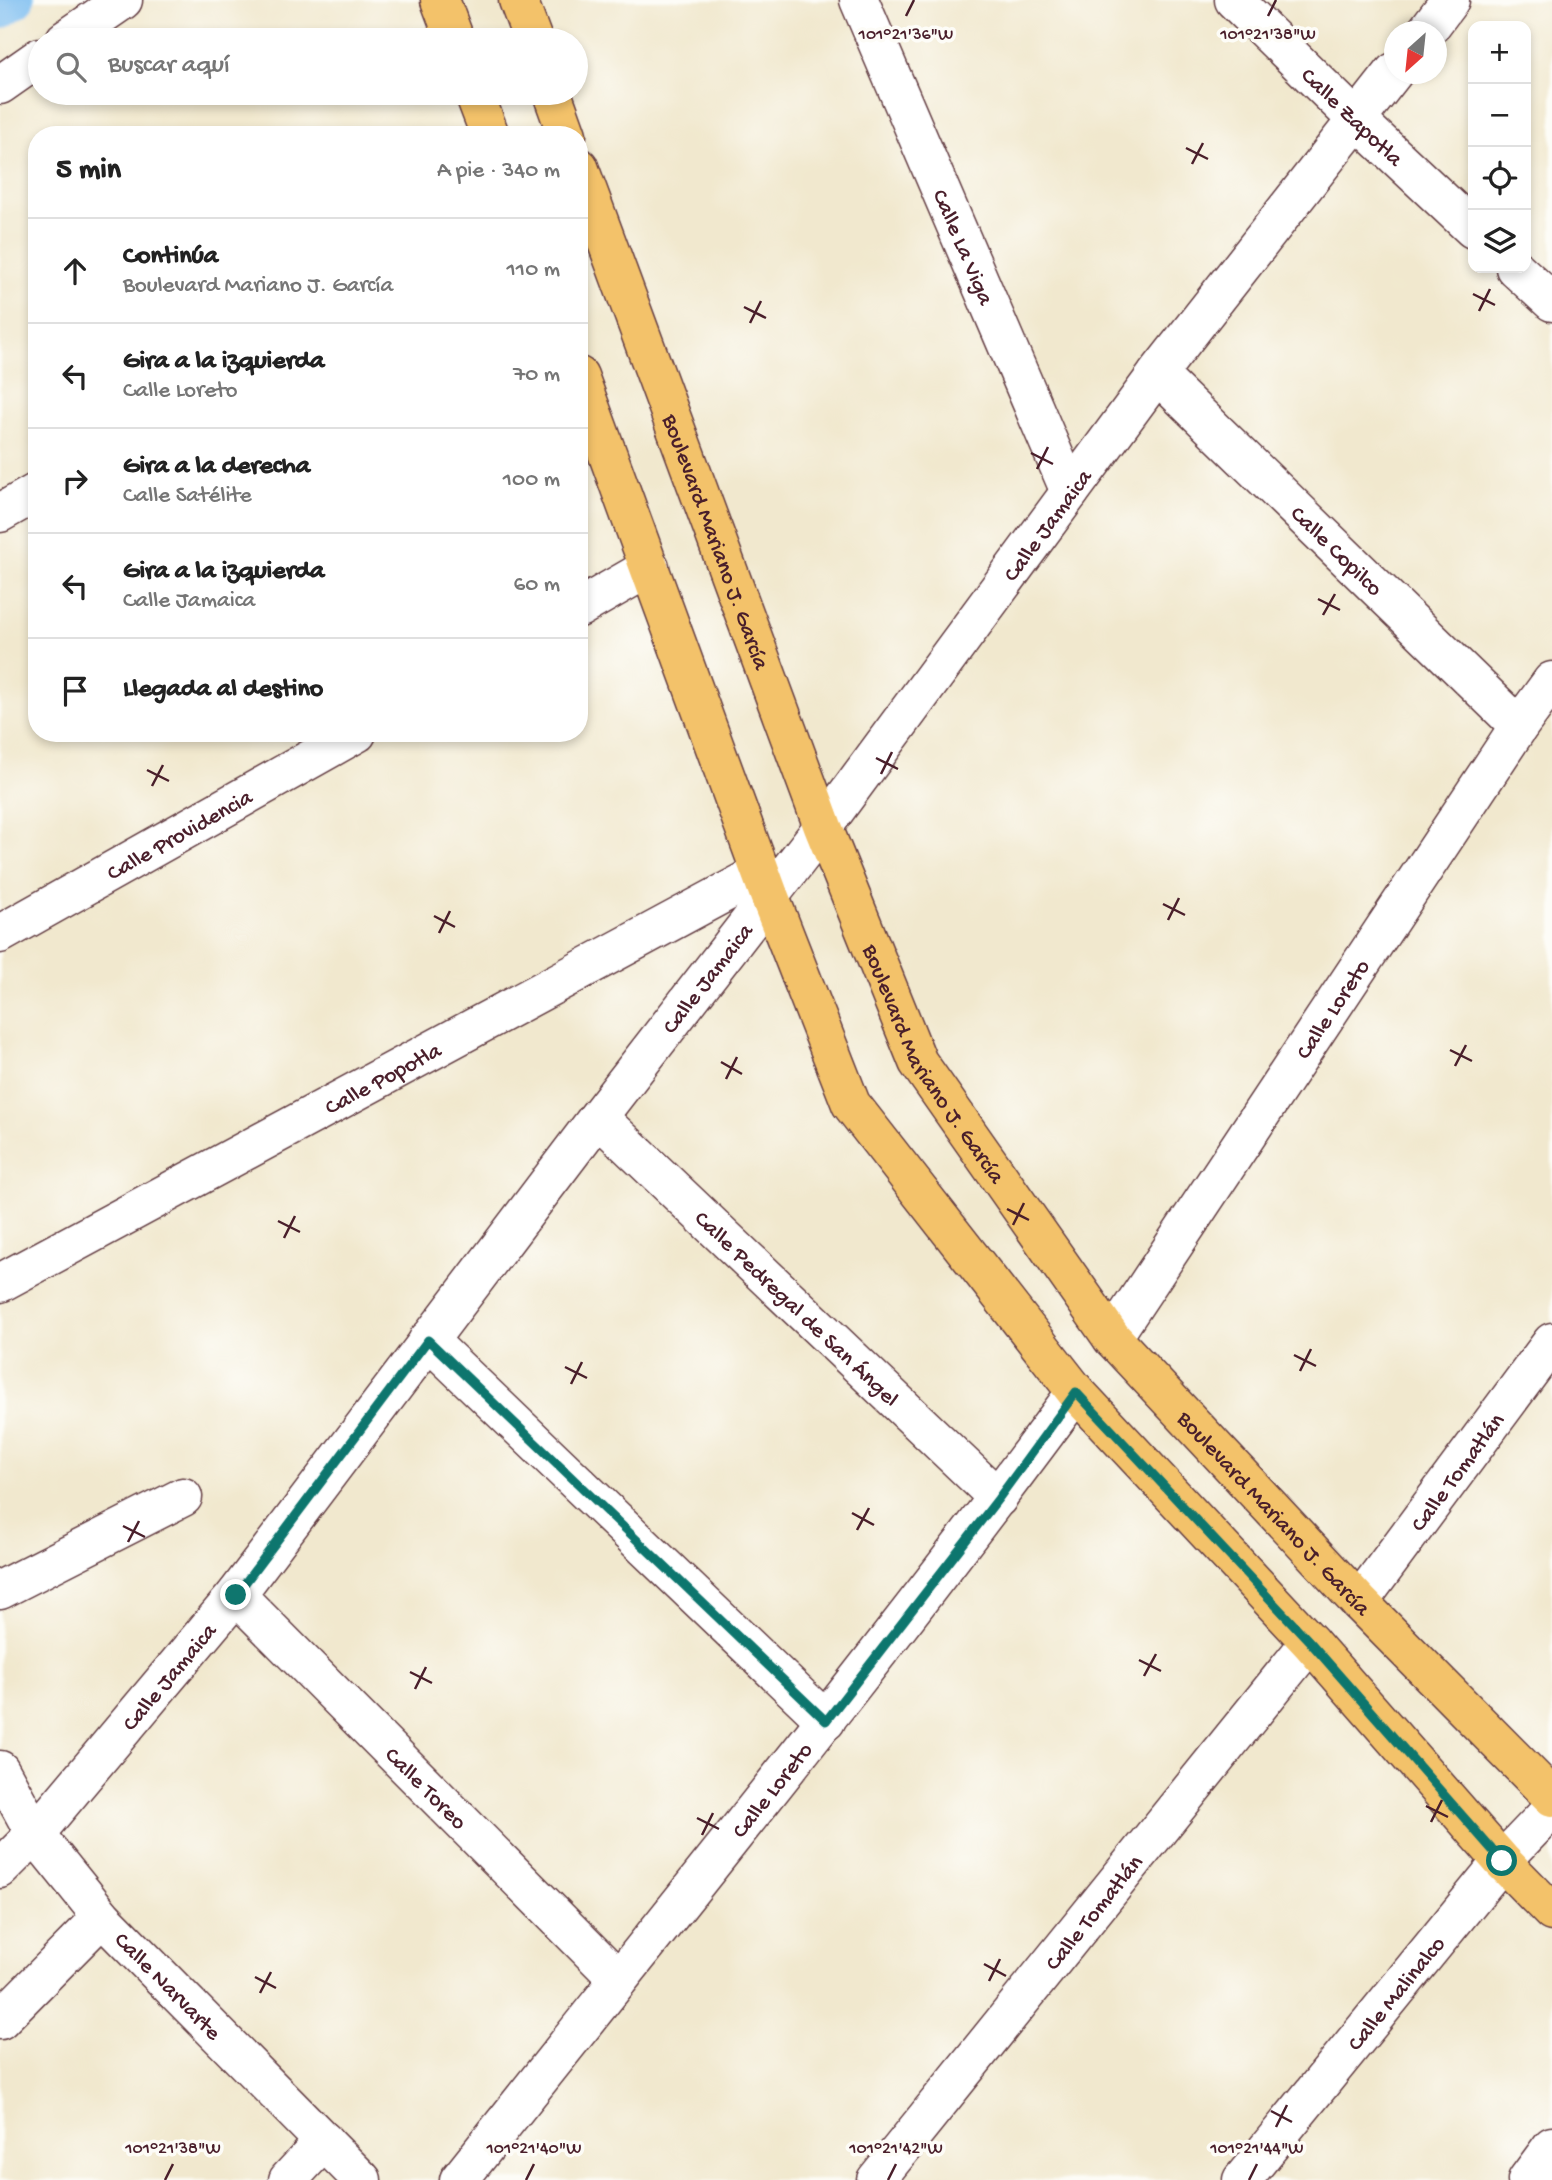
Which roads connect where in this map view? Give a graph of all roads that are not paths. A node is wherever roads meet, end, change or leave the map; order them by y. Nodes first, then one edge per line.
1 (123, 0) edge
2 (440, 0) edge
3 (518, 0) edge
4 (859, 0) edge
5 (1234, 0) edge
6 (1450, 0) edge
7 (1434, 21) edge
8 (82, 28) edge
9 (450, 28) edge
10 (528, 28) edge
11 (28, 65) edge
12 (1386, 84) edge
13 (0, 85) edge
14 (479, 105) edge
15 (556, 105) edge
16 (1358, 121) junction
17 (487, 126) edge
18 (564, 126) edge
19 (588, 191) edge
20 (1468, 224) edge
21 (1520, 273) edge
22 (1552, 302) edge
23 (1157, 374) junction
24 (588, 400) edge
25 (1070, 492) junction
26 (28, 497) edge
27 (0, 513) edge
28 (650, 568) junction
29 (588, 603) edge
30 (1552, 681) edge
31 (1519, 726) junction
32 (341, 742) edge
33 (822, 827) junction
34 (766, 883) junction
35 (0, 934) edge
36 (597, 1117) junction
37 (0, 1283) edge
38 (1112, 1338) junction
39 (428, 1340) junction
40 (1552, 1342) edge
41 (1076, 1392) junction
42 (183, 1497) dead end
43 (998, 1499) junction
44 (0, 1590) edge
45 (236, 1595) junction
46 (1359, 1602) junction
47 (1310, 1642) junction
48 (826, 1721) junction
49 (0, 1770) edge
50 (1552, 1797) edge
51 (1552, 1810) edge
52 (35, 1834) junction
53 (1502, 1861) junction
54 (0, 1869) edge
55 (1552, 1912) edge
56 (102, 1916) junction
57 (618, 1979) junction
58 (0, 2020) edge
59 (324, 2141) junction
60 (1552, 2146) edge
61 (288, 2180) edge
62 (362, 2180) edge
63 (459, 2180) edge
64 (876, 2180) edge
65 (1242, 2180) edge
66 (1527, 2180) edge

1 - 8 street
2 - 9 main road
3 - 10 main road
4 - 25 street, Calle La Viga
5 - 16 street, Calle Zapotla
6 - 7 street
11 - 13 street
12 - 16 street, Calle Jamaica
14 - 17 main road
15 - 18 main road
16 - 20 street, Calle Zapotla
16 - 23 street, Calle Jamaica
19 - 33 main road, Boulevard Mariano J. García
21 - 22 street
23 - 25 street, Calle Jamaica
23 - 31 street, Calle Copilco
24 - 28 main road
25 - 33 street, Calle Jamaica
26 - 27 street
28 - 29 street
28 - 34 main road
30 - 31 street, Calle Loreto
31 - 38 street, Calle Loreto
32 - 35 street, Calle Providencia
33 - 34 street, Calle Jamaica
33 - 38 main road, Boulevard Mariano J. García
34 - 36 street, Calle Jamaica
34 - 37 street, Calle Popotla
34 - 41 main road
36 - 39 street, Calle Jamaica
36 - 43 street, Calle Pedregal de San Ángel
38 - 46 main road, Boulevard Mariano J. García
39 - 45 street, Calle Jamaica
39 - 48 street
40 - 46 street, Calle Tomatlán
41 - 43 street, Calle Loreto
41 - 47 main road
42 - 44 street
43 - 48 street, Calle Loreto
45 - 52 street, Calle Jamaica
45 - 57 street, Calle Toreo
46 - 50 main road, Boulevard Mariano J. García
47 - 53 main road
47 - 64 street, Calle Tomatlán
48 - 57 street, Calle Loreto
49 - 52 street, Calle Narvarte
51 - 53 street, Calle Malinalco
52 - 54 street, Calle Jamaica
52 - 56 street, Calle Narvarte
53 - 55 main road
53 - 65 street, Calle Malinalco
56 - 58 street
56 - 59 street, Calle Narvarte
57 - 63 street, Calle Loreto
59 - 61 street
59 - 62 street, Calle Narvarte
60 - 66 street

